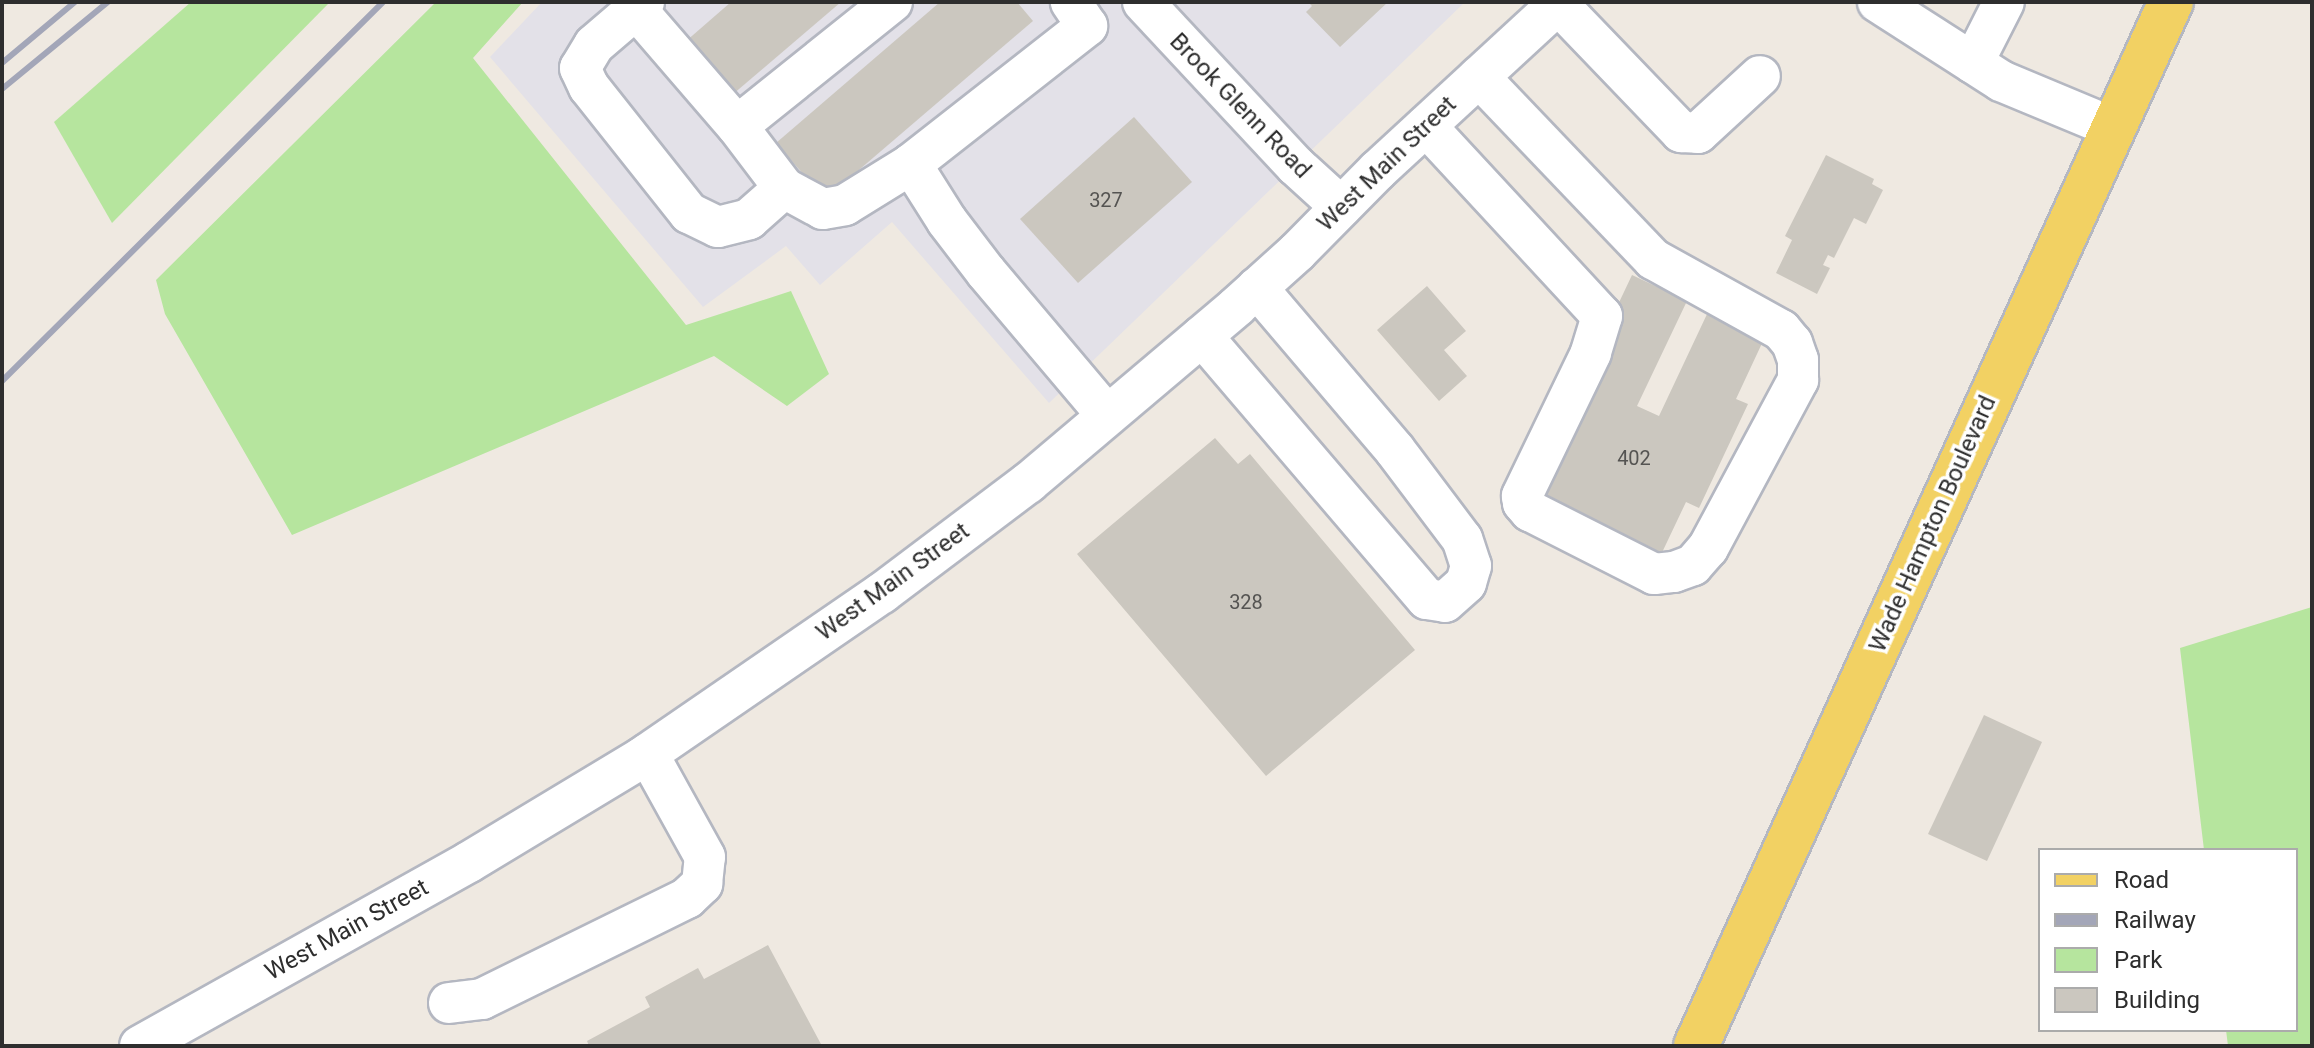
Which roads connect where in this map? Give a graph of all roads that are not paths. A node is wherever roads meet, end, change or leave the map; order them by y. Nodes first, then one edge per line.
1 (892, 2) edge
2 (1120, 2) edge
3 (1143, 2) edge
4 (1878, 2) edge
5 (2004, 2) edge
6 (2171, 2) edge
7 (1559, 3) edge
8 (640, 6) edge
9 (1079, 14) edge
10 (1973, 63) junction
11 (1760, 76) dead end
12 (1479, 77) junction
13 (737, 126) junction
14 (1426, 126) junction
15 (2114, 128) junction
16 (911, 164) junction
17 (784, 188) junction
18 (1341, 207) junction
19 (1257, 288) junction
20 (1202, 336) junction
21 (1107, 415) junction
22 (648, 754) junction
23 (449, 1003) dead end
24 (140, 1046) edge
25 (1696, 1046) edge

1 - 13 street
2 - 9 street
3 - 18 street, Brook Glenn Road
4 - 10 street
5 - 10 street
6 - 15 main road, Wade Hampton Boulevard
7 - 11 street
7 - 12 street, West Main Street
8 - 13 street
8 - 17 street
9 - 16 street
10 - 15 street
12 - 14 street, West Main Street
12 - 14 street
13 - 17 street
14 - 18 street, West Main Street
15 - 25 main road, Wade Hampton Boulevard
16 - 17 street
16 - 21 street
18 - 19 street, West Main Street
19 - 20 street, West Main Street
19 - 20 street
20 - 21 street, West Main Street
21 - 22 street, West Main Street
22 - 23 street
22 - 24 street, West Main Street

